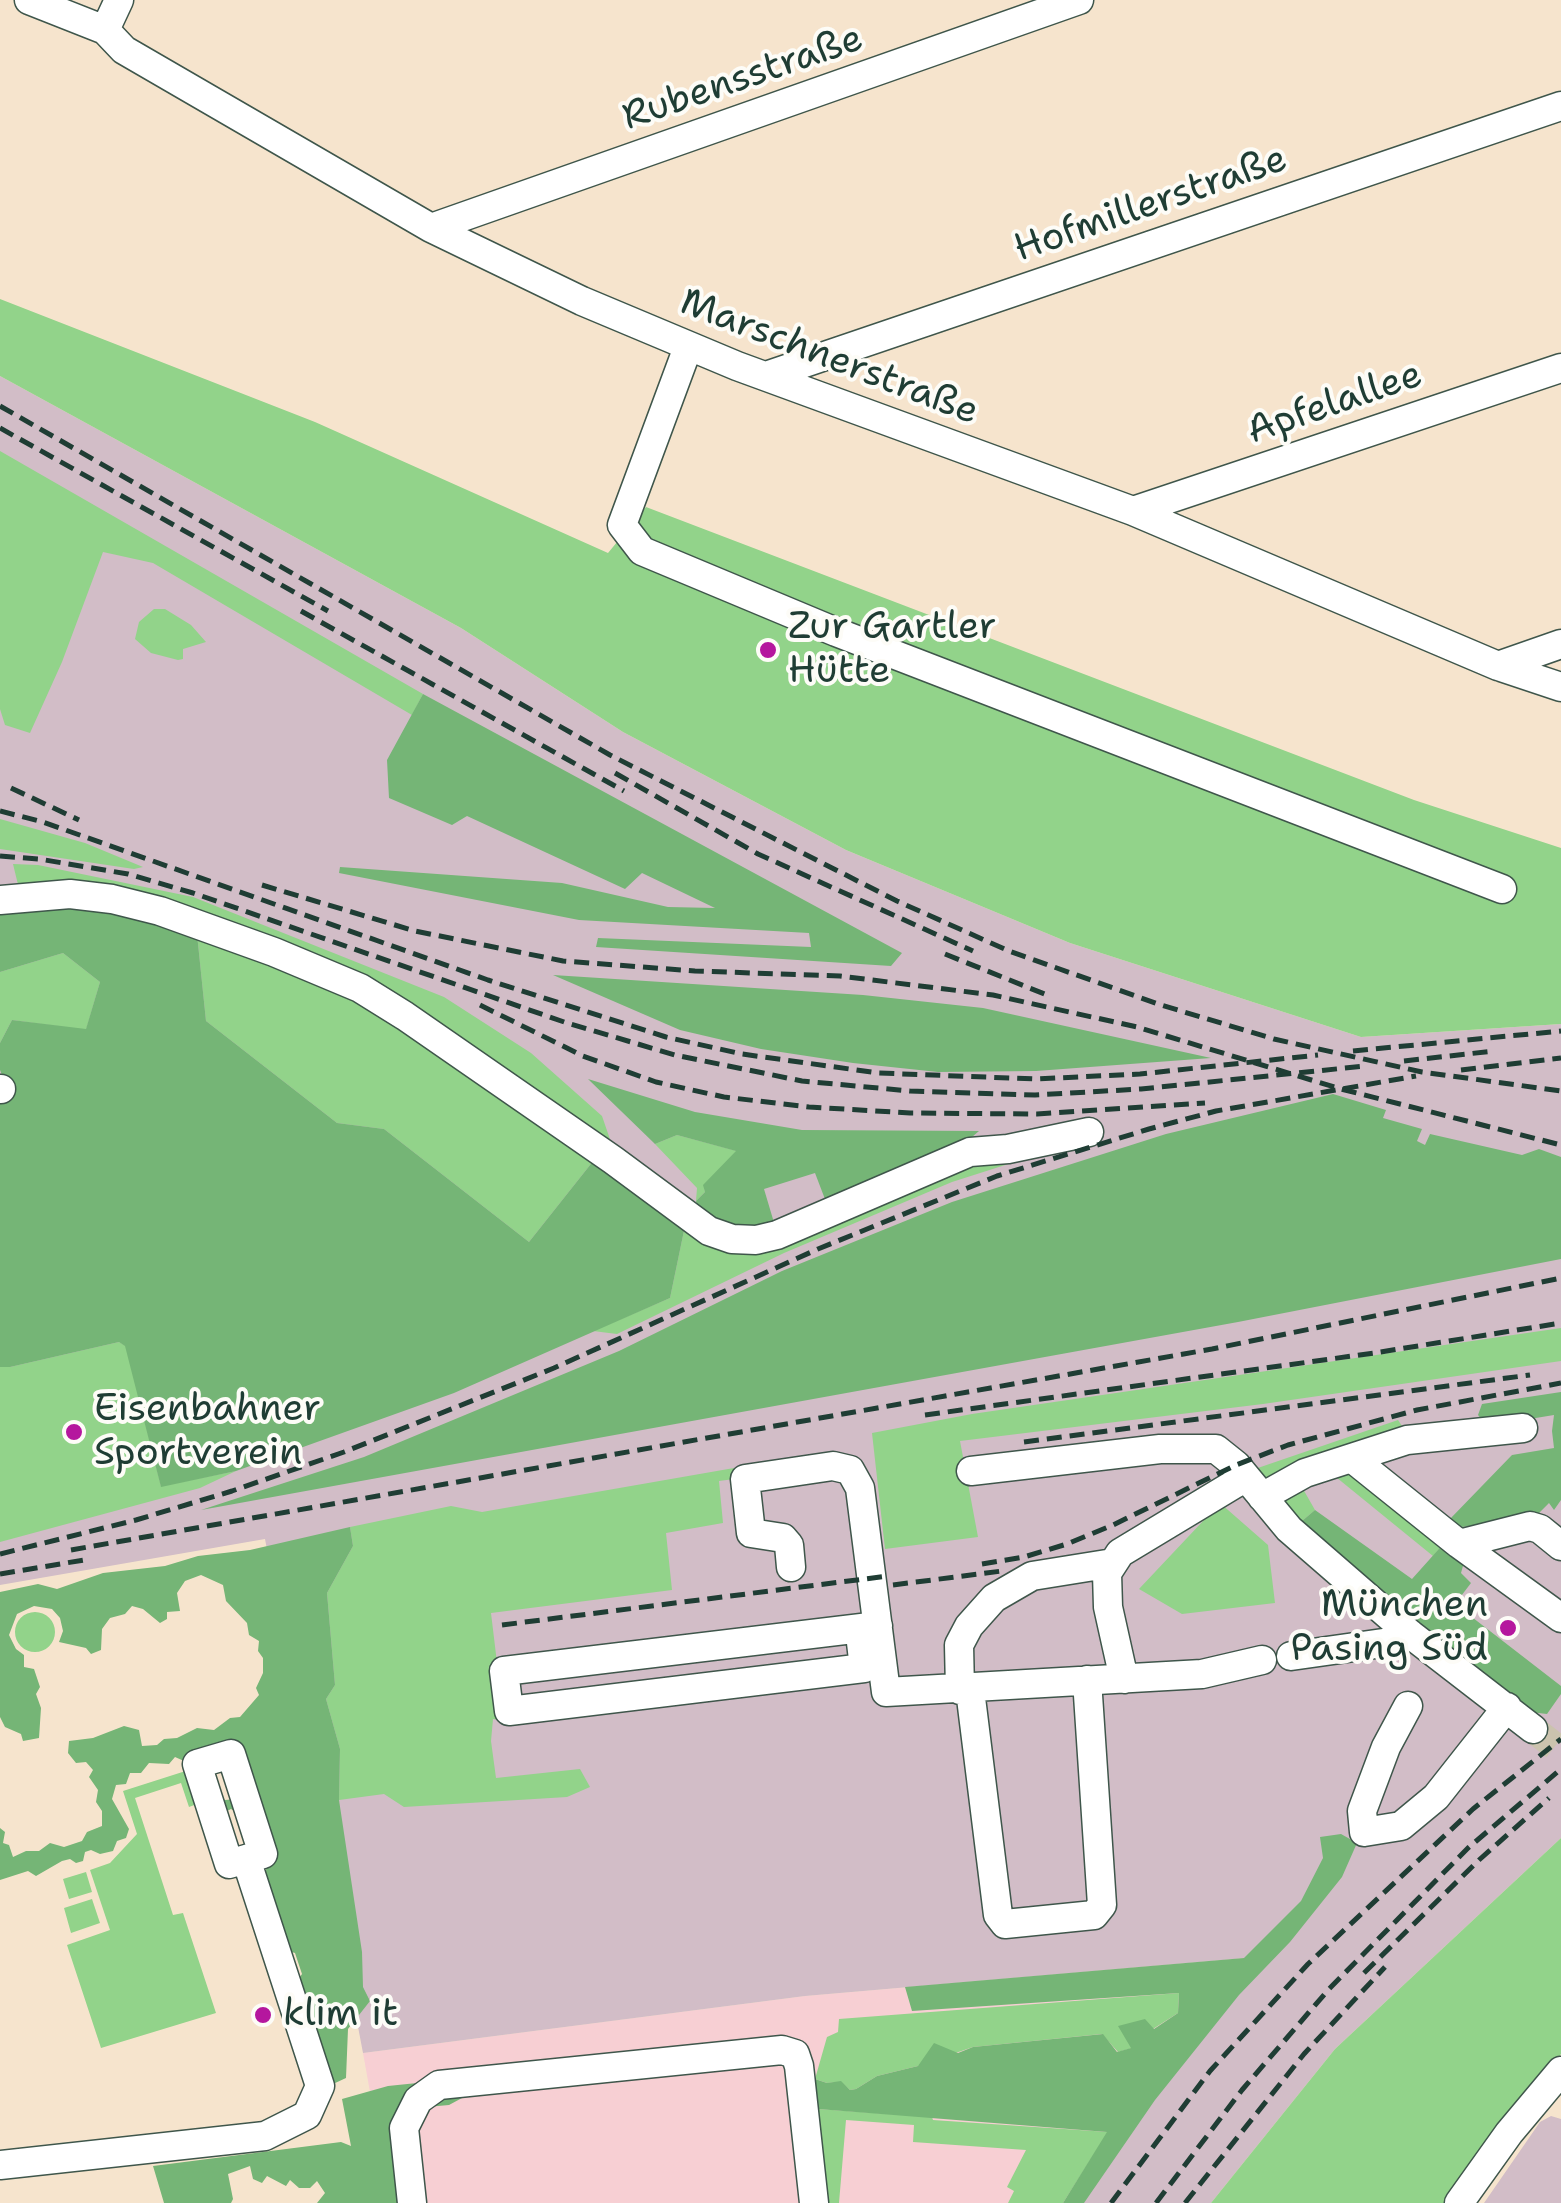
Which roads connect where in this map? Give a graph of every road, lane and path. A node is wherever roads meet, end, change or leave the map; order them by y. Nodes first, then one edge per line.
1 (29, 0) edge
2 (120, 0) edge
3 (1079, 0) edge
4 (105, 30) junction
5 (1561, 106) edge
6 (431, 228) junction
7 (688, 347) junction
8 (1561, 368) edge
9 (766, 376) junction
10 (1133, 511) junction
11 (1561, 644) edge
12 (1498, 666) junction
13 (1561, 687) edge
14 (1502, 889) dead end
15 (0, 900) edge
16 (1089, 1132) dead end
17 (1523, 1428) dead end
18 (1353, 1459) junction
19 (971, 1472) dead end
20 (1254, 1487) junction
21 (1459, 1544) junction
22 (1561, 1546) edge
23 (1113, 1563) junction
24 (791, 1567) dead end
25 (1561, 1618) edge
26 (868, 1627) junction
27 (1410, 1634) junction
28 (1291, 1656) dead end
29 (1262, 1660) dead end
30 (1124, 1679) junction
31 (1087, 1680) junction
32 (965, 1690) junction
33 (1408, 1706) dead end
34 (1507, 1707) junction
35 (1533, 1728) tunnel mouth
36 (246, 1860) dead end
37 (1556, 2087) edge
38 (0, 2166) edge
39 (412, 2203) edge
40 (814, 2203) edge
41 (1459, 2203) edge

1 - 4 street, Marschnerstraße
2 - 4 street
3 - 6 street, Rubensstraße
4 - 6 street, Marschnerstraße
5 - 9 street, Hofmillerstraße
6 - 7 street, Marschnerstraße
7 - 9 street, Marschnerstraße
7 - 14 street
8 - 10 street, Apfelallee
9 - 10 street, Marschnerstraße
10 - 12 street, Marschnerstraße
11 - 12 street
12 - 13 street, Marschnerstraße
15 - 16 street
17 - 18 street
18 - 20 street
18 - 21 street
19 - 20 street
20 - 23 street
20 - 27 street
21 - 22 street
21 - 25 street
23 - 30 street
23 - 32 street
24 - 26 street
26 - 26 street
26 - 32 street
27 - 28 street
27 - 34 street
29 - 30 street
30 - 31 street
31 - 32 street
31 - 32 street
33 - 34 street
34 - 35 street
36 - 38 street
37 - 41 street
39 - 40 street

